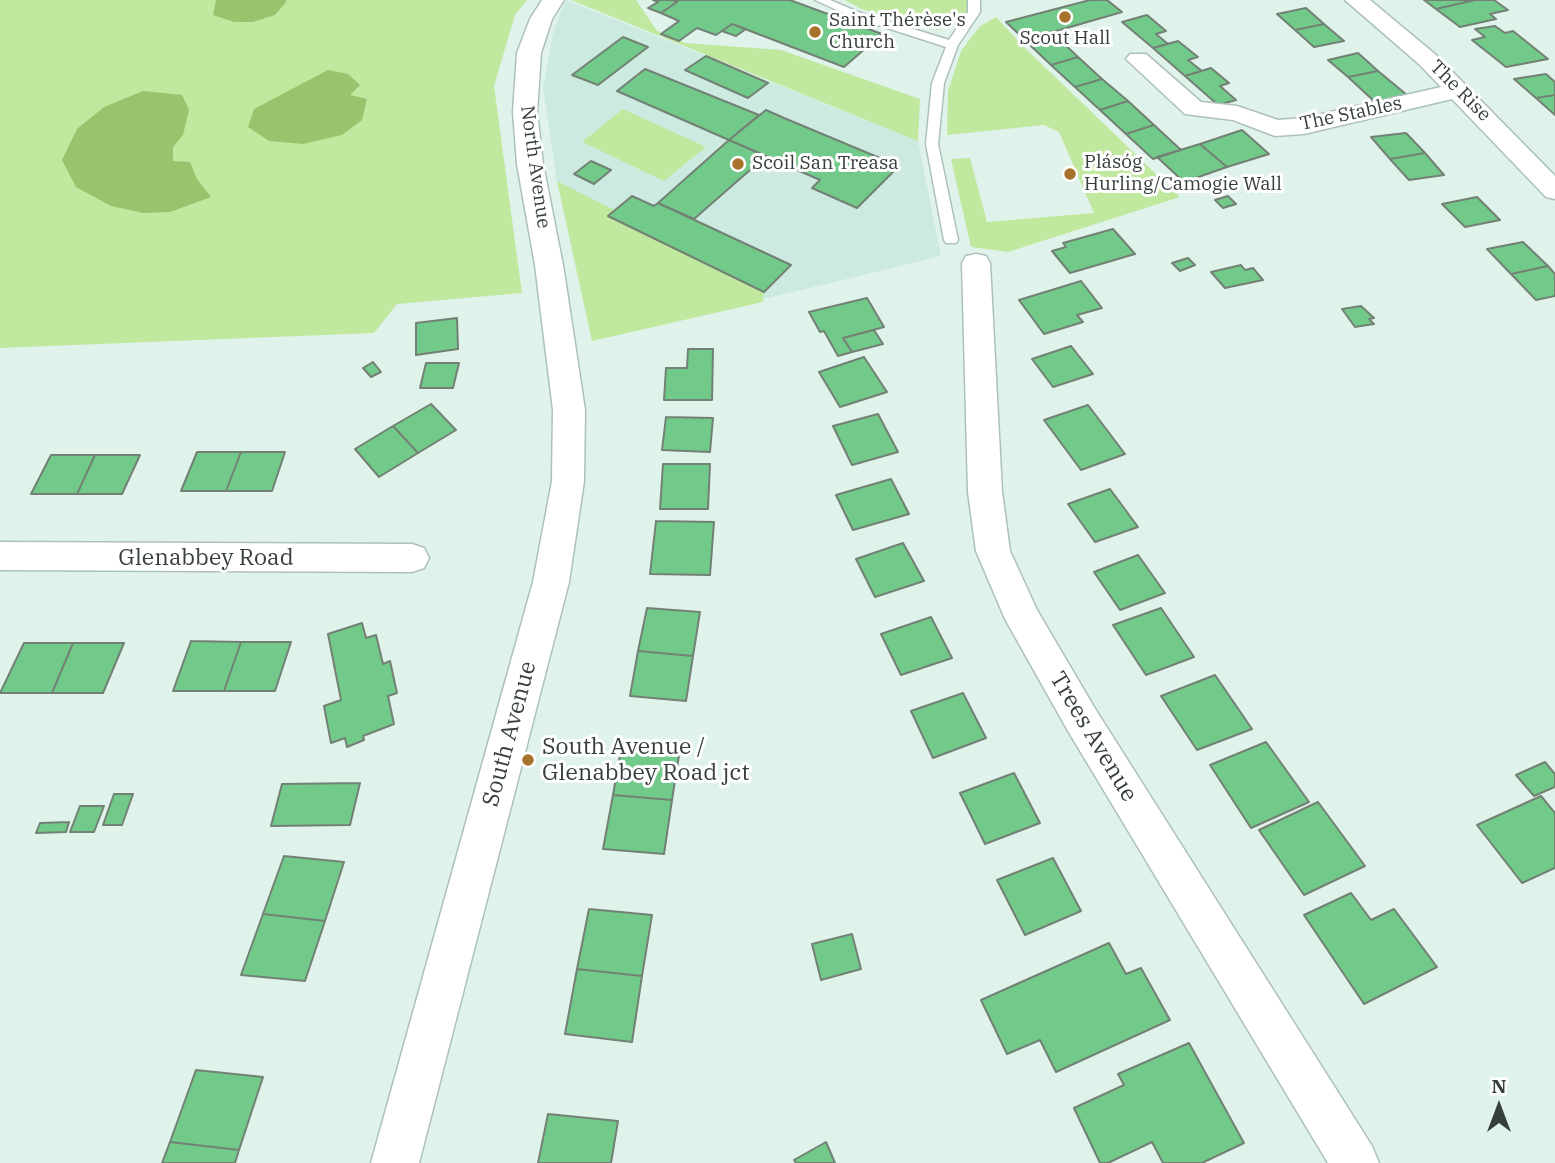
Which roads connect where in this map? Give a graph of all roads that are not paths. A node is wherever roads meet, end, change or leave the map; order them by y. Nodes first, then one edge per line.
1 (553, 0) edge
2 (821, 0) edge
3 (1356, 0) edge
4 (978, 1) edge
5 (952, 46) junction
6 (1138, 59) dead end
7 (1458, 90) junction
8 (1555, 191) edge
9 (964, 252) joint
10 (554, 298) joint
11 (0, 556) edge
12 (412, 558) dead end
13 (395, 1163) edge
14 (1355, 1163) edge

1 - 10 street, North Avenue
2 - 5 lane
3 - 7 street, The Rise
4 - 5 lane
5 - 9 lane
6 - 7 street, The Stables
7 - 8 street, The Rise
9 - 14 street, Trees Avenue
10 - 13 street, South Avenue
11 - 12 street, Glenabbey Road

